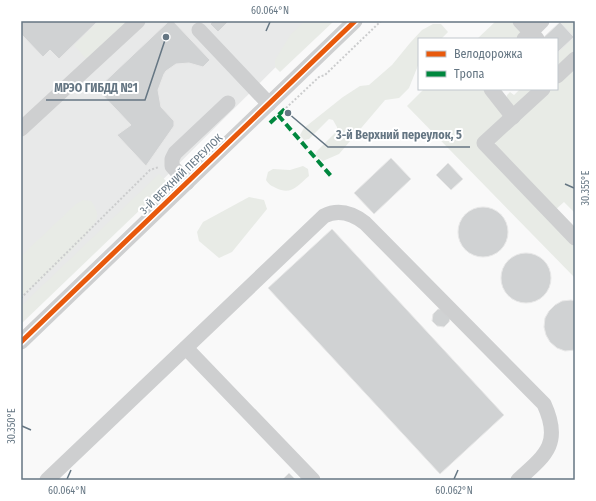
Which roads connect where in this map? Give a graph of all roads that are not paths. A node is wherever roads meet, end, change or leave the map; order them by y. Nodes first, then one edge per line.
1 (138, 21) edge
2 (355, 21) edge
3 (520, 21) edge
4 (542, 21) edge
5 (199, 30) dead end
6 (531, 37) edge
7 (575, 59) edge
8 (558, 75) edge
9 (491, 90) edge
10 (542, 90) edge
11 (228, 103) dead end
12 (268, 104) junction
13 (513, 116) junction
14 (21, 129) edge
15 (187, 183) junction
16 (575, 238) edge
17 (21, 342) edge
18 (186, 348) junction
19 (47, 480) edge
20 (313, 480) edge
21 (518, 480) edge

1 - 14 street
2 - 12 street, 3-Й ВЕРХНИЙ ПЕРЕУЛОК
3 - 6 street
4 - 6 street
5 - 12 street
7 - 8 street
9 - 13 street
10 - 13 street
11 - 15 street
12 - 15 street, 3-Й ВЕРХНИЙ ПЕРЕУЛОК
13 - 16 street
15 - 17 street, 3-Й ВЕРХНИЙ ПЕРЕУЛОК
18 - 19 street
18 - 20 street
18 - 21 street

